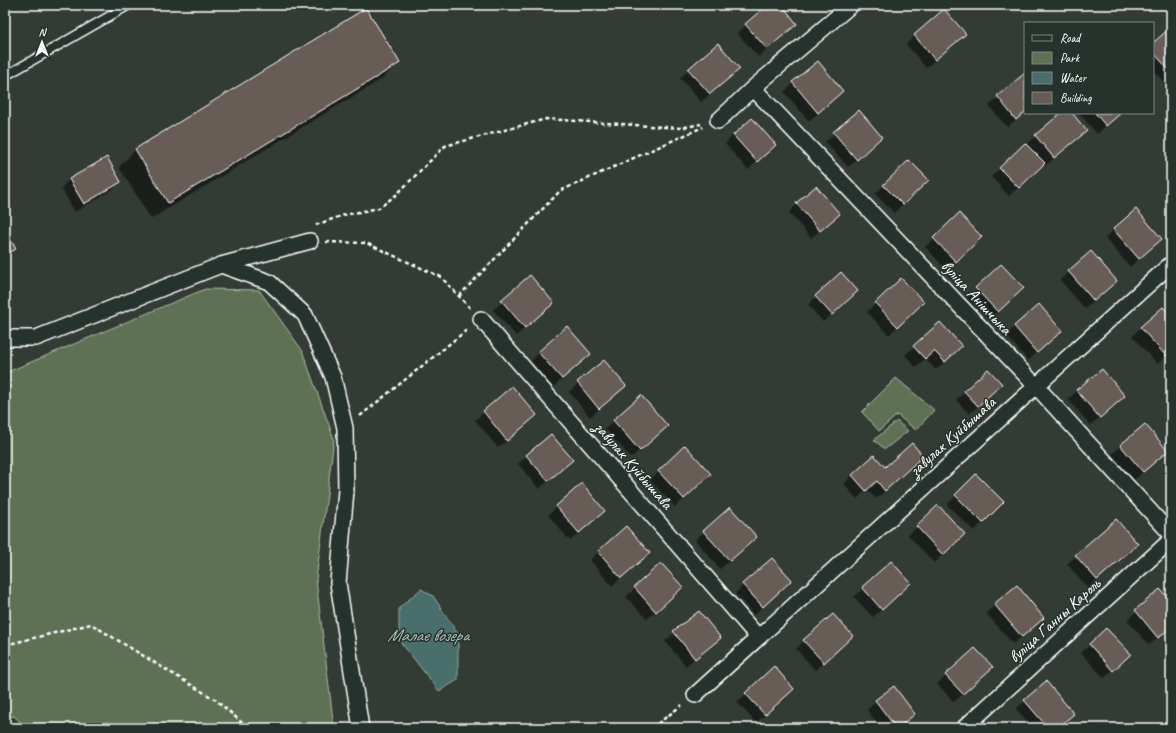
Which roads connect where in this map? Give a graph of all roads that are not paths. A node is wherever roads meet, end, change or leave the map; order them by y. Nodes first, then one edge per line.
1 (129, 5) edge
2 (851, 5) edge
3 (5, 76) edge
4 (753, 88) junction
5 (718, 121) road end
6 (310, 241) road end
7 (1171, 264) edge
8 (221, 265) junction
9 (481, 319) road end
10 (5, 338) edge
11 (1036, 386) junction
12 (1171, 534) edge
13 (1171, 540) edge
14 (758, 637) junction
15 (695, 695) road end
16 (361, 728) edge
17 (964, 728) edge

1 - 3 lane
2 - 4 street
4 - 5 street
4 - 11 street, вуліца Анішчыка
6 - 8 street
7 - 11 street, завулак Куйбышава
8 - 10 street
8 - 16 street
9 - 14 street, завулак Куйбышава
11 - 12 street, вуліца Анішчыка
11 - 14 street, завулак Куйбышава
13 - 17 street, вуліца Ганны Кароль
14 - 15 street, завулак Куйбышава

